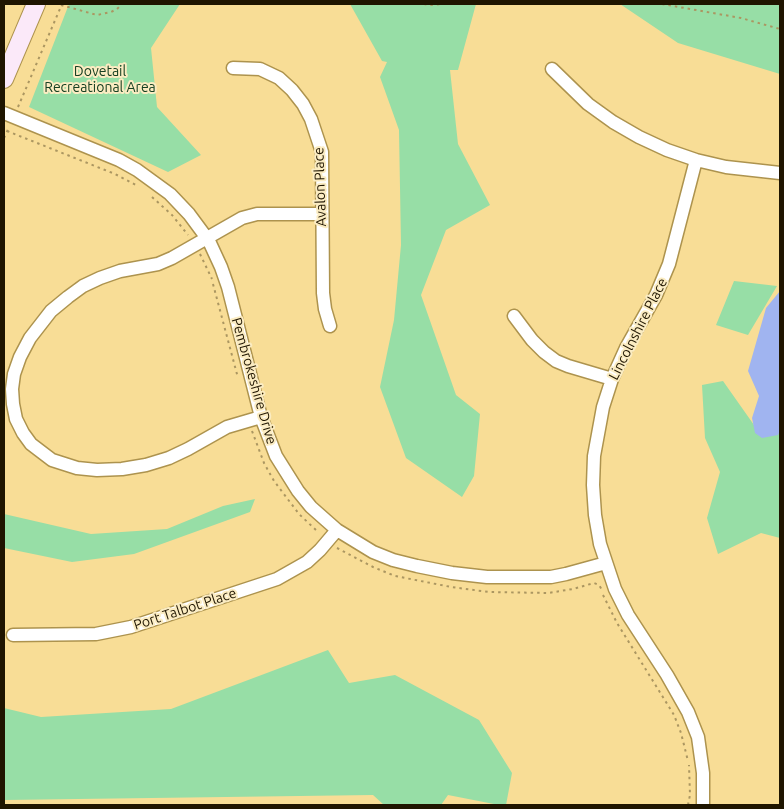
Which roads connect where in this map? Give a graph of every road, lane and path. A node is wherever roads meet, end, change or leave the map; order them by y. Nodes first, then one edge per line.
1 (36, 4) edge
2 (122, 4) edge
3 (424, 4) edge
4 (445, 4) edge
5 (662, 4) edge
6 (62, 5) edge
7 (780, 29) edge
8 (233, 68) dead end
9 (552, 69) dead end
10 (4, 79) edge
11 (9, 115) edge
12 (7, 131) junction
13 (4, 138) edge
14 (696, 160) junction
15 (780, 173) edge
16 (139, 187) dead end
17 (147, 193) dead end
18 (322, 214) junction
19 (201, 241) junction
20 (514, 316) dead end
21 (330, 326) dead end
22 (612, 379) junction
23 (238, 380) dead end
24 (255, 419) junction
25 (337, 530) junction
26 (328, 541) junction
27 (606, 563) junction
28 (13, 635) dead end
29 (688, 805) edge
30 (703, 805) edge

1 - 10 main road
2 - 6 path
3 - 4 path
5 - 7 path
6 - 11 path
8 - 18 street, Avalon Place
9 - 14 street
11 - 12 path
11 - 19 street, Pembrokeshire Drive
12 - 13 path
12 - 16 path
14 - 15 street
14 - 22 street, Lincolnshire Place
17 - 19 path
18 - 19 street
18 - 21 street, Avalon Place
19 - 23 path
19 - 24 street, Pembrokeshire Drive
19 - 24 street
20 - 22 street
22 - 27 street, Lincolnshire Place
24 - 25 street, Pembrokeshire Drive
24 - 26 path
25 - 26 street, Port Talbot Place
25 - 27 street, Pembrokeshire Drive
26 - 28 street, Port Talbot Place
26 - 29 path
27 - 30 street, Lincolnshire Place

